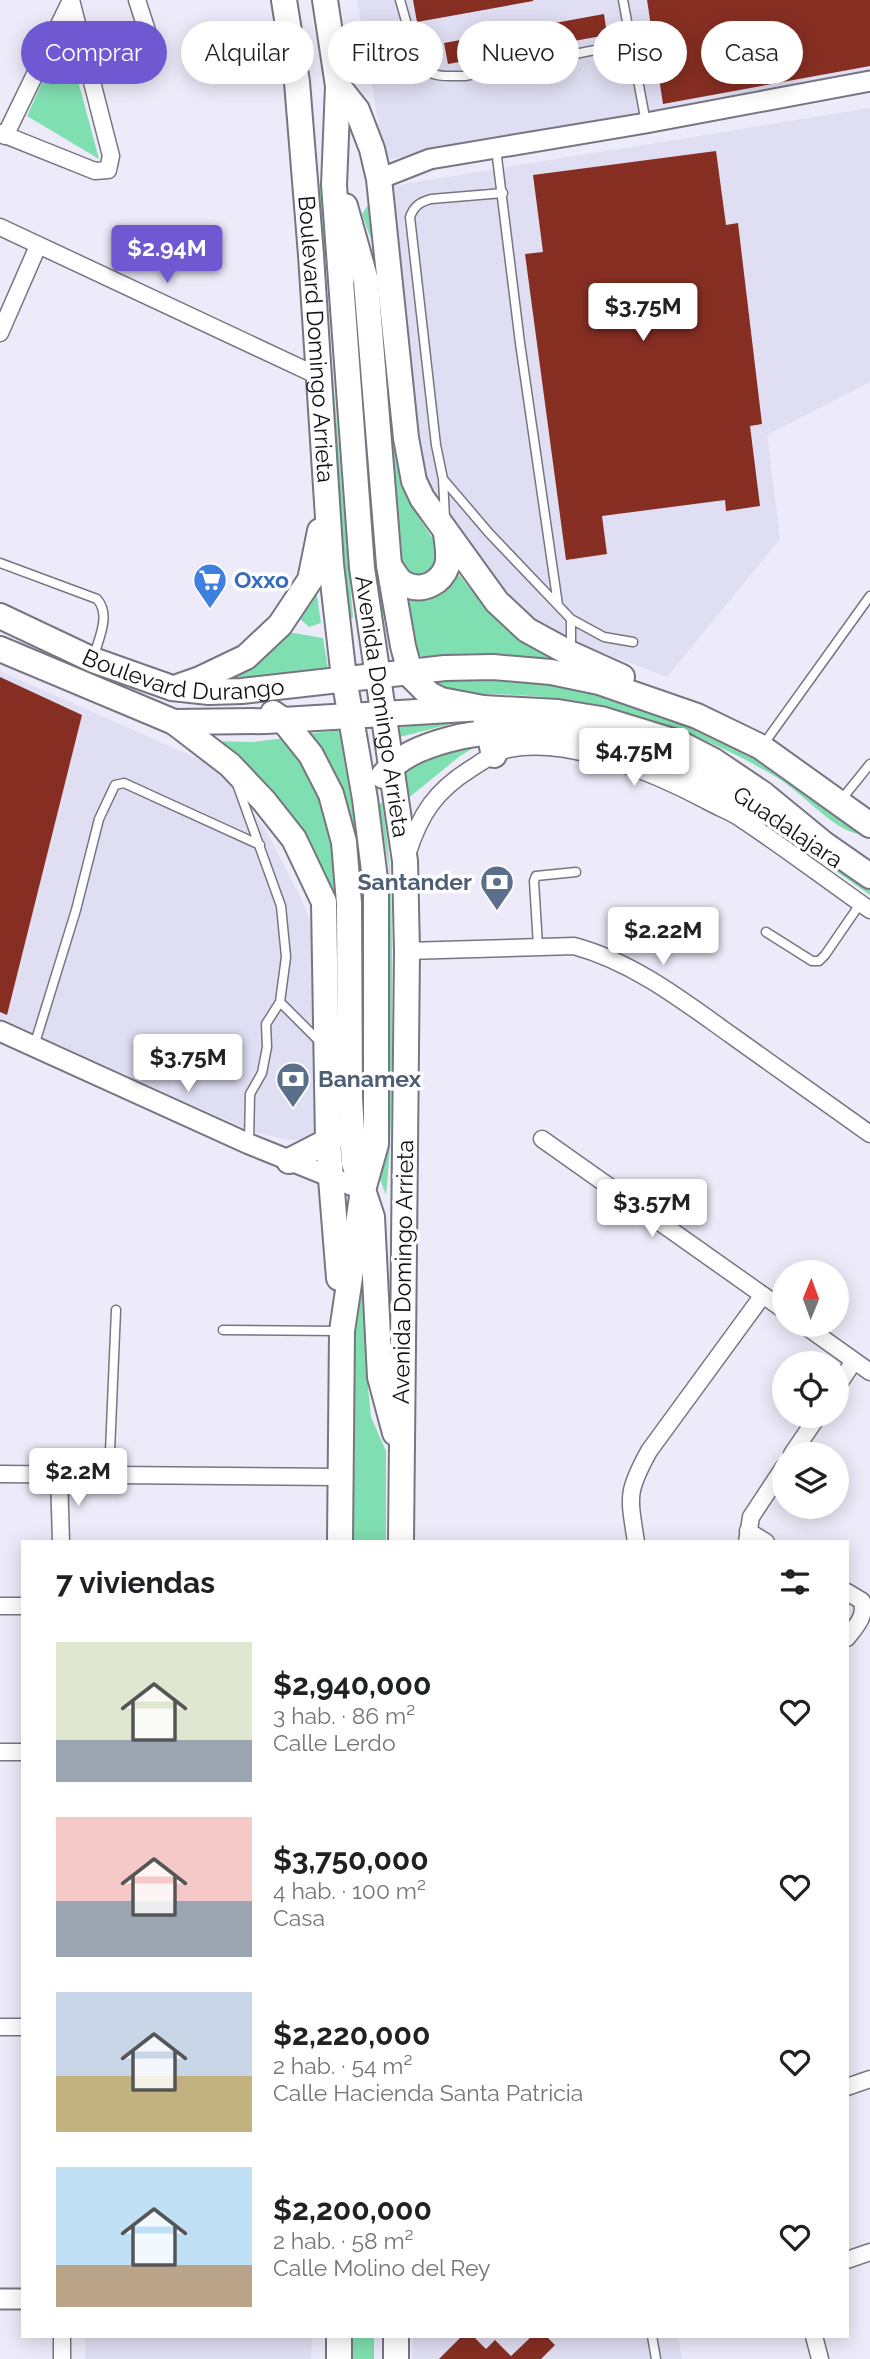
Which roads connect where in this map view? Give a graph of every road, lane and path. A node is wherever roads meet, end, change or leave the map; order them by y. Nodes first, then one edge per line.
1 (71, 0) edge
2 (137, 0) edge
3 (284, 0) edge
4 (325, 0) edge
5 (400, 0) edge
6 (622, 0) edge
7 (144, 21) edge
8 (287, 21) edge
9 (328, 21) edge
10 (406, 21) edge
11 (626, 21) edge
12 (593, 50) edge
13 (443, 76) edge
14 (870, 81) edge
15 (296, 84) edge
16 (299, 84) edge
17 (638, 84) edge
18 (338, 86) joint
19 (646, 123) junction
20 (3, 135) edge
21 (496, 146) junction
22 (379, 179) junction
23 (334, 185) junction
24 (503, 193) junction
25 (0, 227) edge
26 (344, 230) junction
27 (38, 246) junction
28 (0, 332) edge
29 (318, 376) junction
30 (443, 479) junction
31 (327, 496) junction
32 (446, 533) junction
33 (0, 563) edge
34 (389, 565) junction
35 (870, 596) edge
36 (558, 606) junction
37 (0, 615) edge
38 (570, 619) junction
39 (633, 642) dead end
40 (0, 649) edge
41 (571, 654) junction
42 (93, 660) junction
43 (410, 671) junction
44 (377, 674) junction
45 (344, 678) junction
46 (172, 688) junction
47 (242, 691) junction
48 (483, 708) junction
49 (383, 713) junction
50 (350, 716) junction
51 (697, 716) junction
52 (283, 720) junction
53 (174, 722) junction
54 (492, 743) junction
55 (761, 747) junction
56 (392, 764) junction
57 (870, 764) edge
58 (230, 765) junction
59 (365, 799) junction
60 (839, 803) junction
61 (751, 805) junction
62 (870, 825) edge
63 (824, 844) junction
64 (260, 845) junction
65 (870, 855) edge
66 (405, 861) junction
67 (576, 872) dead end
68 (870, 876) edge
69 (865, 907) edge
70 (766, 932) dead end
71 (538, 946) junction
72 (407, 951) junction
73 (280, 1002) junction
74 (0, 1031) edge
75 (34, 1046) junction
76 (328, 1051) junction
77 (376, 1089) junction
78 (351, 1120) junction
79 (870, 1134) edge
80 (542, 1139) dead end
81 (328, 1141) junction
82 (248, 1144) junction
83 (289, 1161) junction
84 (333, 1179) junction
85 (363, 1190) junction
86 (763, 1294) junction
87 (772, 1301) edge
88 (116, 1310) dead end
89 (223, 1330) dead end
90 (342, 1331) junction
91 (821, 1337) edge
92 (854, 1361) junction
93 (849, 1368) edge
94 (870, 1372) edge
95 (401, 1453) junction
96 (0, 1474) edge
97 (59, 1474) junction
98 (109, 1475) junction
99 (340, 1476) junction
100 (772, 1485) edge
101 (747, 1536) edge
102 (61, 1540) edge
103 (340, 1540) edge
104 (401, 1540) edge
105 (636, 1540) edge
106 (849, 1593) edge
107 (0, 1606) edge
108 (21, 1606) edge
109 (849, 1635) edge
110 (0, 1752) edge
111 (21, 1752) edge
112 (0, 2027) edge
113 (21, 2027) edge
114 (870, 2079) edge
115 (849, 2086) edge
116 (870, 2252) edge
117 (849, 2259) edge
118 (0, 2299) edge
119 (21, 2299) edge
120 (62, 2338) edge
121 (339, 2338) edge
122 (396, 2338) edge
123 (652, 2338) edge
124 (815, 2338) edge
125 (62, 2359) edge
126 (339, 2359) edge
127 (396, 2359) edge
128 (656, 2359) edge
129 (820, 2359) edge

1 - 20 street
1 - 20 street
2 - 7 street
3 - 8 main road, Boulevard Domingo Arrieta
4 - 9 main road
5 - 10 lane
6 - 11 lane
12 - 13 lane
14 - 19 street
15 - 29 main road, Boulevard Domingo Arrieta
16 - 23 main road
17 - 19 lane
18 - 22 main road
18 - 23 main road
19 - 21 street
21 - 22 street
21 - 24 lane
22 - 26 main road
22 - 32 main road
23 - 26 main road
24 - 30 lane
24 - 36 lane
25 - 27 street
26 - 34 main road
26 - 44 main road, Avenida Domingo Arrieta
27 - 28 street
27 - 29 street
29 - 31 main road, Boulevard Domingo Arrieta
30 - 32 lane
30 - 36 lane
31 - 45 main road, Boulevard Domingo Arrieta
31 - 46 main road
32 - 34 main road
32 - 41 main road
33 - 42 lane
34 - 43 main road
35 - 55 lane
36 - 38 lane
37 - 42 main road, Boulevard Durango
38 - 39 lane
38 - 41 lane
40 - 53 main road, Boulevard Durango
41 - 51 main road
42 - 46 main road, Boulevard Durango
43 - 44 main road, Boulevard Durango
43 - 48 main road
43 - 51 main road, Boulevard Durango
44 - 45 main road, Boulevard Durango
44 - 49 main road, Avenida Domingo Arrieta
45 - 47 main road, Boulevard Durango
45 - 50 main road, Avenida Domingo Arrieta
46 - 47 main road, Boulevard Durango
47 - 52 main road
48 - 49 main road, Boulevard Durango
48 - 54 main road
48 - 61 main road
49 - 50 main road, Boulevard Durango
49 - 56 main road, Avenida Domingo Arrieta
50 - 52 main road, Boulevard Durango
50 - 59 main road, Avenida Domingo Arrieta
51 - 55 main road
52 - 53 main road, Boulevard Durango
52 - 78 main road
53 - 58 main road
54 - 56 main road
54 - 61 main road
54 - 66 street
55 - 60 main road
56 - 59 main road
56 - 66 main road, Avenida Domingo Arrieta
57 - 60 lane
58 - 64 lane
58 - 76 main road
59 - 77 main road, Avenida Domingo Arrieta
60 - 62 main road
61 - 63 main road
61 - 69 street, Guadalajara
63 - 65 main road
63 - 68 main road
64 - 73 lane
64 - 75 lane
66 - 72 main road, Avenida Domingo Arrieta
67 - 71 lane
69 - 70 lane
71 - 72 street
71 - 79 street
72 - 95 main road, Avenida Domingo Arrieta
73 - 76 lane
73 - 82 lane
74 - 75 street
75 - 82 street
76 - 81 main road
77 - 78 main road
77 - 85 main road, Avenida Domingo Arrieta
78 - 81 main road
78 - 85 main road
80 - 86 street
81 - 83 main road
81 - 84 main road
82 - 83 street
83 - 84 street
84 - 85 street
84 - 90 main road
85 - 90 main road, Avenida Domingo Arrieta
85 - 95 main road
86 - 87 street
86 - 105 street
88 - 98 lane
89 - 90 lane
90 - 99 main road, Avenida Domingo Arrieta
91 - 92 street
92 - 93 street
92 - 94 street
95 - 104 main road, Avenida Domingo Arrieta
96 - 97 street
97 - 98 street
97 - 102 street
98 - 99 street
99 - 103 main road, Avenida Domingo Arrieta
100 - 101 street
106 - 109 street
107 - 108 street
110 - 111 street
112 - 113 street
114 - 115 street
116 - 117 street
118 - 119 street
120 - 125 street
121 - 126 main road
122 - 127 main road
123 - 128 lane
124 - 129 street

